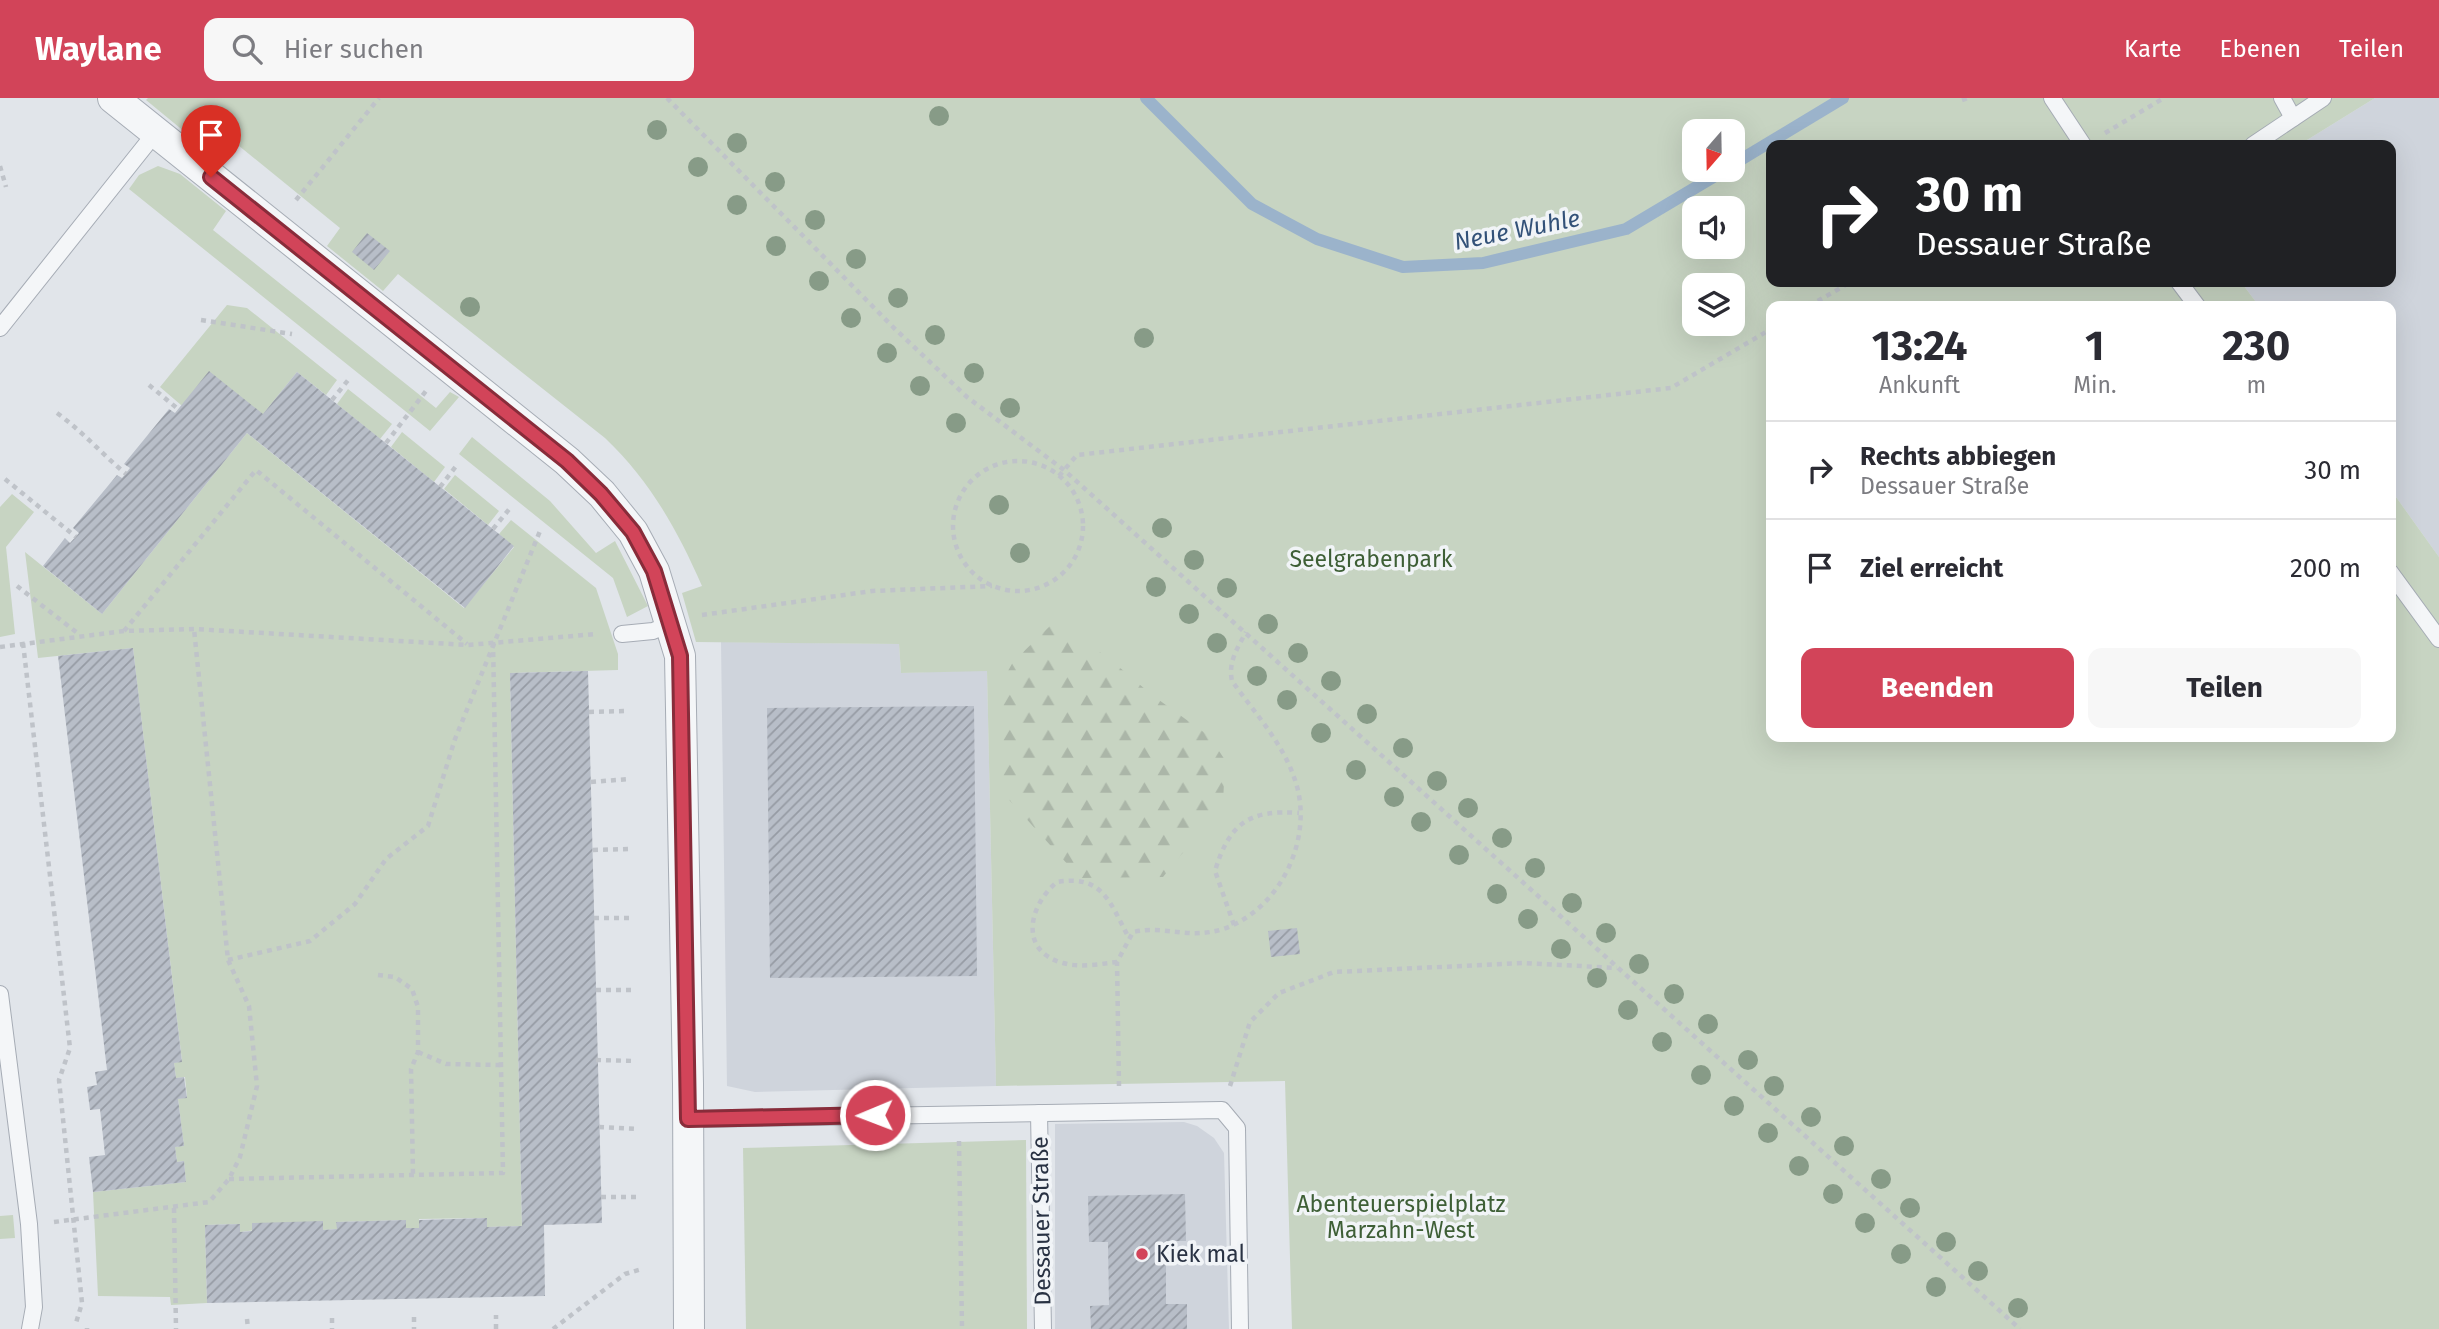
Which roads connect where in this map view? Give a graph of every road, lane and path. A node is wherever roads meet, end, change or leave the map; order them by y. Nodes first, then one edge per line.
1 (113, 98) edge
2 (379, 98) edge
3 (667, 98) edge
4 (1968, 98) edge
5 (2052, 98) edge
6 (2164, 98) edge
7 (2282, 98) edge
8 (2323, 98) edge
9 (1962, 100) dead end
10 (2293, 118) junction
11 (156, 132) junction
12 (2087, 140) edge
13 (2092, 140) edge
14 (2260, 140) edge
15 (0, 166) edge
16 (6, 187) dead end
17 (274, 227) junction
18 (1842, 287) edge
19 (1818, 301) edge
20 (201, 320) dead end
21 (0, 328) edge
22 (1766, 332) edge
23 (292, 334) dead end
24 (349, 379) dead end
25 (149, 385) dead end
26 (332, 400) dead end
27 (178, 409) dead end
28 (57, 412) dead end
29 (402, 421) dead end
30 (386, 443) dead end
31 (457, 465) dead end
32 (1064, 470) junction
33 (126, 474) dead end
34 (1059, 477) junction
35 (5, 479) dead end
36 (440, 486) dead end
37 (511, 508) dead end
38 (493, 529) dead end
39 (540, 531) dead end
40 (76, 537) dead end
41 (2396, 580) edge
42 (18, 586) dead end
43 (993, 586) junction
44 (672, 623) junction
45 (194, 629) junction
46 (124, 631) junction
47 (1246, 632) junction
48 (622, 634) joint
49 (81, 636) junction
50 (2439, 639) edge
51 (493, 642) junction
52 (23, 643) junction
53 (468, 645) junction
54 (0, 647) edge
55 (628, 711) dead end
56 (589, 712) dead end
57 (629, 779) dead end
58 (591, 782) dead end
59 (1299, 813) junction
60 (631, 849) dead end
61 (593, 850) dead end
62 (593, 918) dead end
63 (633, 918) dead end
64 (1234, 925) junction
65 (1129, 939) junction
66 (228, 960) junction
67 (1117, 961) junction
68 (1618, 968) junction
69 (378, 975) dead end
70 (596, 990) dead end
71 (635, 990) dead end
72 (0, 994) edge
73 (418, 1052) junction
74 (596, 1060) dead end
75 (636, 1061) dead end
76 (501, 1065) junction
77 (1222, 1110) junction
78 (1120, 1112) junction
79 (959, 1113) junction
80 (1039, 1113) junction
81 (688, 1119) junction
82 (599, 1127) dead end
83 (638, 1129) dead end
84 (413, 1175) junction
85 (229, 1179) junction
86 (601, 1197) dead end
87 (640, 1197) dead end
88 (174, 1208) junction
89 (74, 1220) junction
90 (29, 1224) junction
91 (642, 1269) dead end
92 (496, 1315) dead end
93 (414, 1317) dead end
94 (332, 1318) dead end
95 (247, 1319) dead end
96 (76, 1324) dead end
97 (30, 1329) edge
98 (176, 1329) edge
99 (248, 1329) edge
100 (332, 1329) edge
101 (414, 1329) edge
102 (496, 1329) edge
103 (553, 1329) edge
104 (689, 1329) edge
105 (962, 1329) edge
106 (1043, 1329) edge
107 (1240, 1329) edge
108 (2020, 1329) edge

1 - 11 street
2 - 17 path
3 - 32 path
4 - 9 path
5 - 12 lane
6 - 13 path
7 - 10 lane
8 - 10 lane
10 - 14 lane
11 - 17 street
11 - 21 lane
15 - 16 path
17 - 44 street
18 - 19 path
20 - 23 path
22 - 32 path
24 - 26 path
25 - 27 path
28 - 33 path
29 - 30 path
31 - 36 path
32 - 34 path
32 - 47 path
34 - 43 path
34 - 43 path
35 - 40 path
37 - 38 path
39 - 51 path
41 - 50 lane
42 - 49 path
43 - 44 path
44 - 48 lane
44 - 81 street
45 - 46 path
45 - 53 path
45 - 66 path
46 - 49 path
46 - 53 path
47 - 59 path
47 - 68 path
48 - 51 path
49 - 52 path
51 - 53 path
51 - 66 path
51 - 76 path
52 - 54 path
52 - 89 path
55 - 56 path
57 - 58 path
59 - 64 path
59 - 64 path
60 - 61 path
62 - 63 path
64 - 65 path
65 - 67 path
65 - 67 path
66 - 85 path
67 - 78 path
68 - 77 path
68 - 108 path
69 - 73 path
70 - 71 path
72 - 90 lane
73 - 76 path
73 - 84 path
74 - 75 path
76 - 84 path
77 - 78 lane, Dessauer Straße
77 - 107 lane
78 - 80 lane, Dessauer Straße
79 - 80 lane, Dessauer Straße
79 - 81 lane, Dessauer Straße
79 - 105 path
80 - 106 lane, Dessauer Straße
81 - 104 street
82 - 83 path
84 - 85 path
85 - 88 path
86 - 87 path
88 - 89 path
88 - 98 path
89 - 90 path
89 - 96 path
90 - 97 lane
91 - 103 path
92 - 102 path
93 - 101 path
94 - 100 path
95 - 99 path

